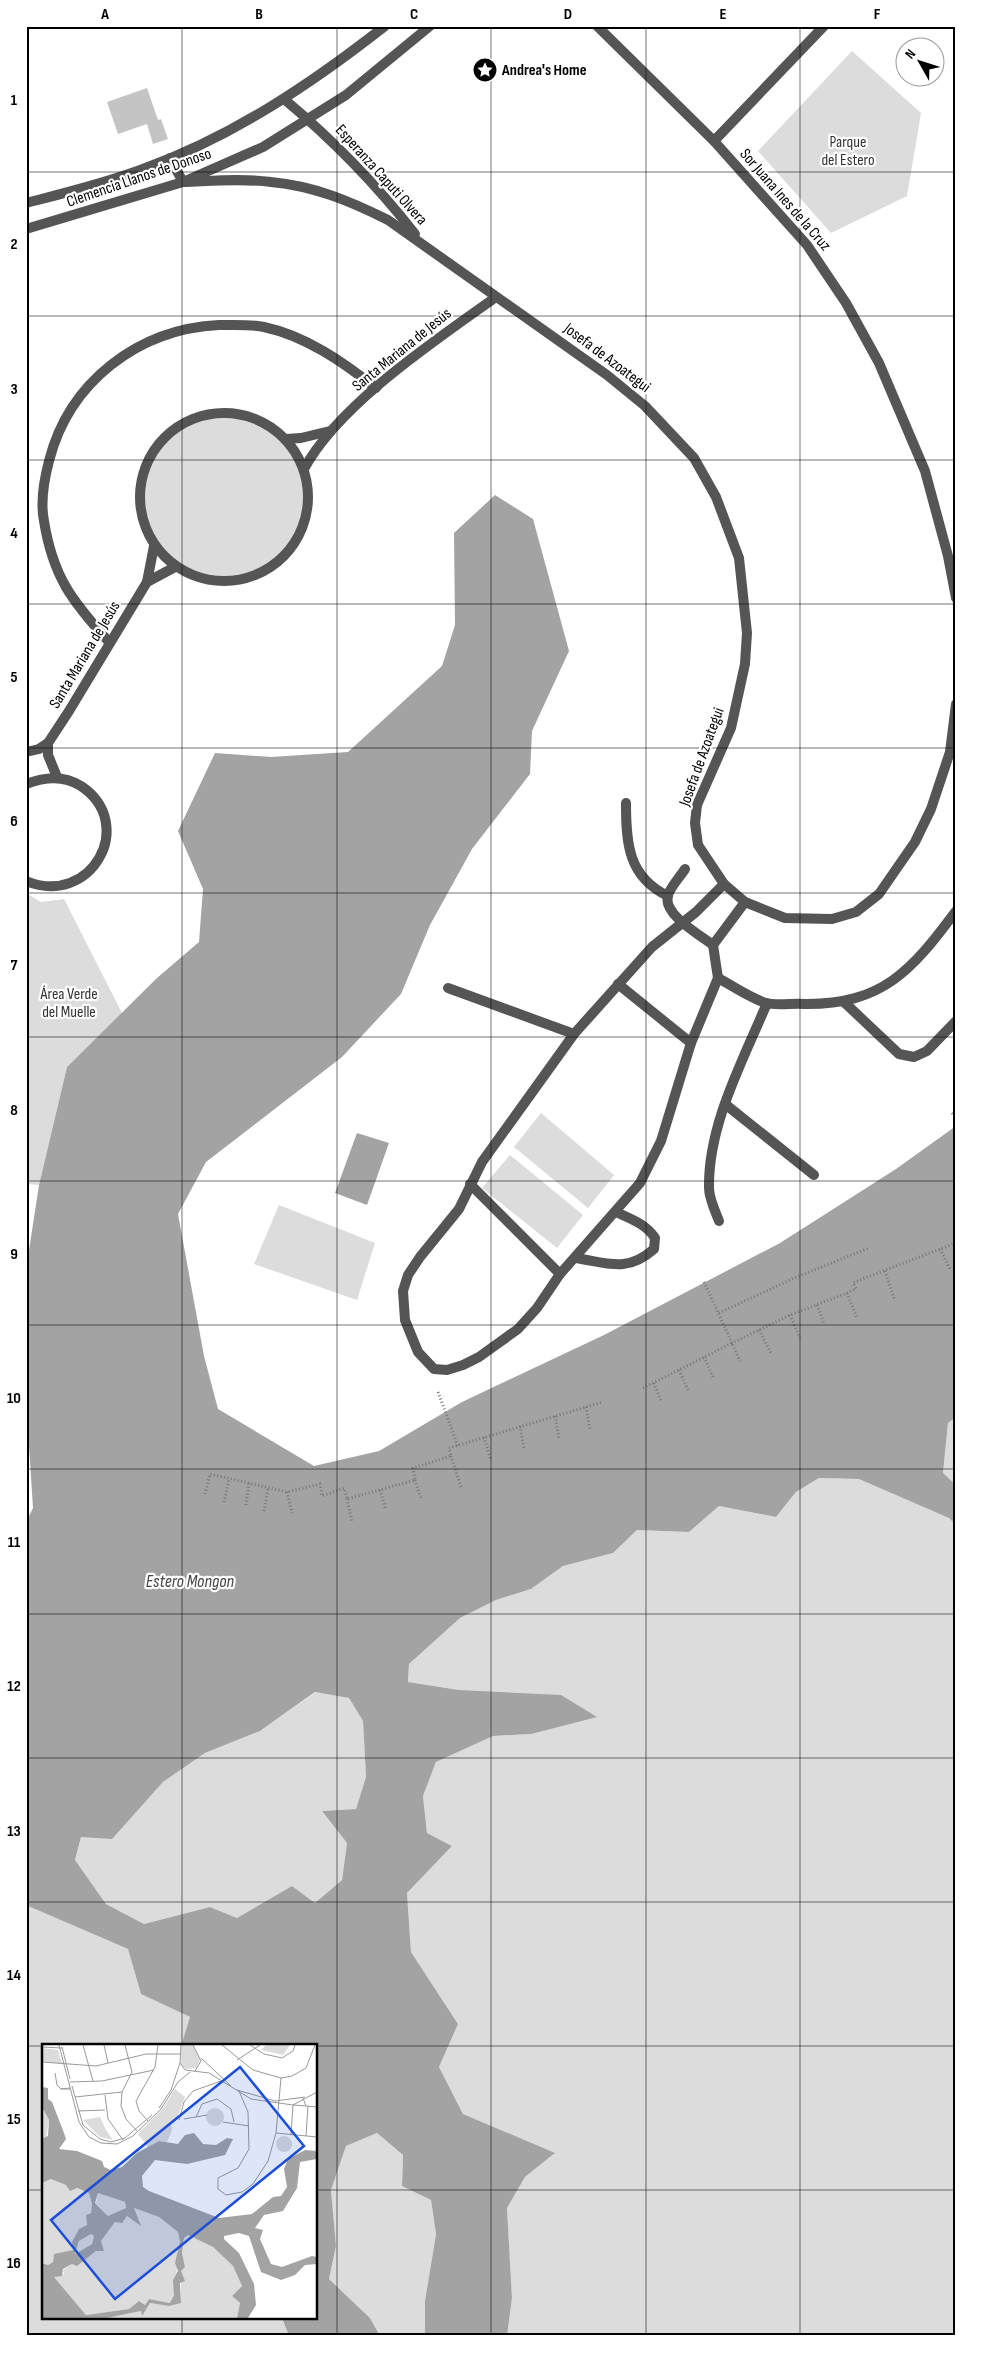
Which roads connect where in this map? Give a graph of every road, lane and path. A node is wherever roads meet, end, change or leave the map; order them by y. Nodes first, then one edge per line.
1 (385, 26) edge
2 (430, 26) edge
3 (597, 26) edge
4 (821, 27) edge
5 (284, 99) junction
6 (308, 120) junction
7 (714, 141) junction
8 (170, 158) junction
9 (183, 182) junction
10 (26, 203) edge
11 (26, 229) edge
12 (422, 243) junction
13 (496, 297) junction
14 (376, 388) junction
15 (331, 430) junction
16 (286, 439) junction
17 (304, 469) junction
18 (154, 546) junction
19 (176, 567) junction
20 (147, 582) junction
21 (956, 598) edge
22 (108, 642) junction
23 (956, 704) edge
24 (48, 744) junction
25 (26, 752) edge
26 (57, 778) junction
27 (26, 784) edge
28 (626, 802) dead end
29 (685, 869) dead end
30 (26, 881) edge
31 (724, 884) junction
32 (668, 896) junction
33 (745, 902) junction
34 (956, 911) edge
35 (683, 923) junction
36 (713, 945) junction
37 (718, 978) junction
38 (618, 984) junction
39 (448, 988) dead end
40 (844, 1002) junction
41 (767, 1003) junction
42 (956, 1021) edge
43 (574, 1034) junction
44 (691, 1043) junction
45 (725, 1104) junction
46 (952, 1112) dead end
47 (956, 1117) edge
48 (814, 1174) dead end
49 (470, 1184) junction
50 (616, 1212) junction
51 (719, 1221) dead end
52 (956, 1243) edge
53 (869, 1248) dead end
54 (940, 1249) junction
55 (576, 1258) junction
56 (950, 1269) dead end
57 (885, 1270) junction
58 (560, 1274) junction
59 (704, 1282) dead end
60 (847, 1293) junction
61 (895, 1301) dead end
62 (818, 1305) junction
63 (719, 1314) junction
64 (790, 1316) junction
65 (857, 1318) dead end
66 (824, 1324) dead end
67 (759, 1330) junction
68 (800, 1338) dead end
69 (732, 1343) junction
70 (771, 1353) dead end
71 (704, 1357) junction
72 (741, 1364) dead end
73 (679, 1370) junction
74 (713, 1377) dead end
75 (654, 1383) junction
76 (643, 1388) dead end
77 (688, 1390) dead end
78 (438, 1392) dead end
79 (603, 1402) dead end
80 (661, 1402) dead end
81 (586, 1407) junction
82 (555, 1416) junction
83 (520, 1426) junction
84 (590, 1430) dead end
85 (484, 1436) junction
86 (559, 1438) dead end
87 (458, 1446) junction
88 (524, 1449) dead end
89 (452, 1456) junction
90 (491, 1460) dead end
91 (230, 1479) junction
92 (416, 1480) junction
93 (249, 1484) junction
94 (461, 1487) dead end
95 (268, 1488) junction
96 (380, 1490) junction
97 (287, 1492) junction
98 (204, 1494) dead end
99 (347, 1499) junction
100 (421, 1499) dead end
101 (224, 1502) dead end
102 (246, 1505) dead end
103 (386, 1510) dead end
104 (264, 1511) dead end
105 (292, 1513) dead end
106 (352, 1522) dead end

1 - 5 street, Clemencia Llanos de Donoso
2 - 6 street, Clemencia Llanos de Donoso
3 - 7 street, Sor Juana Ines de la Cruz
4 - 7 street
5 - 6 street, Esperanza Caputi Olvera
5 - 8 street, Clemencia Llanos de Donoso
6 - 9 street, Clemencia Llanos de Donoso
6 - 12 street, Esperanza Caputi Olvera
7 - 21 street, Sor Juana Ines de la Cruz
8 - 9 street
8 - 10 street, Clemencia Llanos de Donoso
9 - 11 street, Clemencia Llanos de Donoso
9 - 12 street, Esperanza Caputi Olvera
12 - 13 street, Josefa de Azoategui
13 - 14 street, Santa Mariana de Jesús
13 - 31 street, Josefa de Azoategui
14 - 15 street, Santa Mariana de Jesús
14 - 22 street
15 - 16 street, Santa Mariana de Jesús
15 - 17 street, Santa Mariana de Jesús
16 - 17 street
16 - 18 street
17 - 19 street
18 - 19 street
18 - 20 street, Santa Mariana de Jesús
19 - 20 street, Santa Mariana de Jesús
20 - 22 street, Santa Mariana de Jesús
22 - 24 street, Santa Mariana de Jesús
23 - 33 street, Josefa de Azoategui
24 - 25 street
24 - 26 street
26 - 27 street
26 - 30 street
28 - 32 street
29 - 32 street
31 - 33 street, Josefa de Azoategui
31 - 35 street
32 - 35 street
33 - 36 street
34 - 40 street
35 - 36 street
35 - 38 street
36 - 37 street
37 - 41 street
37 - 44 street
38 - 43 street
38 - 44 street
39 - 43 street
40 - 41 street
40 - 42 street
41 - 45 street
43 - 49 street
44 - 50 street
45 - 48 street
45 - 51 street
46 - 47 path
49 - 58 street
49 - 58 street
50 - 55 street
50 - 55 street
52 - 54 path
53 - 63 path
54 - 56 path
54 - 57 path
55 - 58 street
57 - 60 path
57 - 61 path
59 - 63 path
60 - 62 path
60 - 65 path
62 - 64 path
62 - 66 path
63 - 69 path
64 - 67 path
64 - 68 path
67 - 69 path
67 - 70 path
69 - 71 path
69 - 72 path
71 - 73 path
71 - 74 path
73 - 75 path
73 - 77 path
75 - 76 path
75 - 80 path
78 - 87 path
79 - 81 path
81 - 82 path
81 - 84 path
82 - 83 path
82 - 86 path
83 - 85 path
83 - 88 path
85 - 87 path
85 - 90 path
87 - 89 path
89 - 92 path
89 - 94 path
91 - 93 path
91 - 98 path
91 - 101 path
92 - 96 path
92 - 100 path
93 - 95 path
93 - 102 path
95 - 97 path
95 - 104 path
96 - 99 path
96 - 103 path
97 - 99 path
97 - 105 path
99 - 106 path

